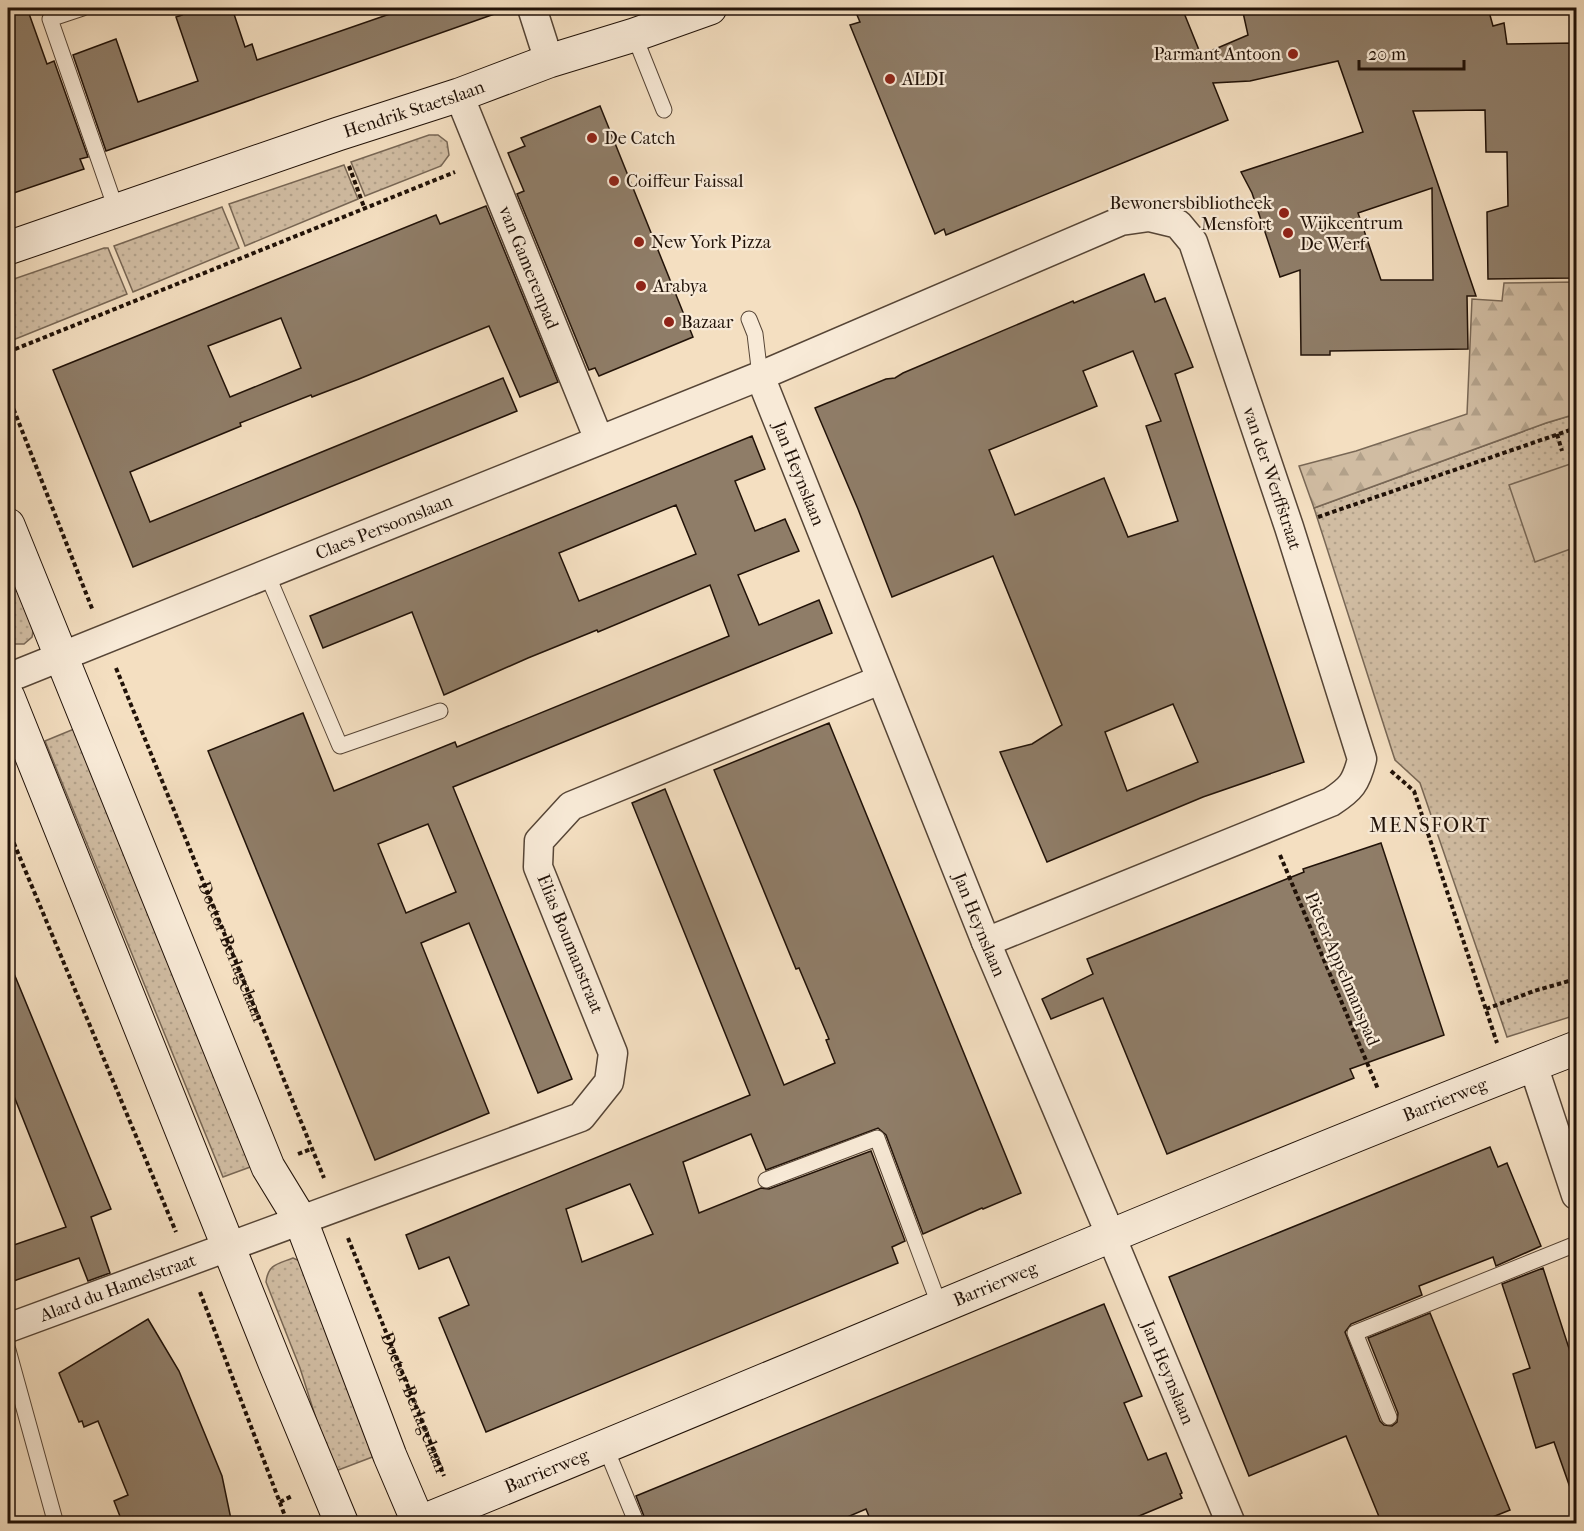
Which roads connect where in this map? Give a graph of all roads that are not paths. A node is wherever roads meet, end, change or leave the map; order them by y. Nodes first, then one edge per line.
1 (83, 8) edge
2 (532, 8) edge
3 (710, 8) edge
4 (634, 35) junction
5 (549, 61) junction
6 (459, 95) junction
7 (664, 110) dead end
8 (116, 209) junction
9 (8, 248) edge
10 (749, 319) dead end
11 (760, 376) junction
12 (599, 441) junction
13 (8, 525) edge
14 (267, 574) junction
15 (60, 658) junction
16 (8, 678) edge
17 (880, 680) junction
18 (8, 697) edge
19 (440, 711) dead end
20 (986, 942) junction
21 (1576, 1048) edge
22 (1533, 1065) junction
23 (766, 1180) dead end
24 (1576, 1195) edge
25 (301, 1221) junction
26 (1111, 1236) junction
27 (1576, 1244) edge
28 (229, 1248) junction
29 (940, 1307) junction
30 (8, 1328) edge
31 (8, 1350) edge
32 (1389, 1417) dead end
33 (605, 1446) junction
34 (418, 1523) edge
35 (56, 1524) edge
36 (342, 1524) edge
37 (637, 1524) edge
38 (1231, 1524) edge

1 - 8 lane
2 - 5 street
3 - 4 street, Hendrik Staetslaan
4 - 5 street, Hendrik Staetslaan
4 - 7 lane
5 - 6 street, Hendrik Staetslaan
6 - 8 street, Hendrik Staetslaan
6 - 12 street, van Gamerenpad
8 - 9 street, Hendrik Staetslaan
10 - 11 lane, Jan Heynslaan
11 - 12 street, Claes Persoonslaan
11 - 17 street, Jan Heynslaan
11 - 20 street, van der Werffstraat
12 - 14 street, Claes Persoonslaan
13 - 15 street
14 - 15 street, Claes Persoonslaan
14 - 19 lane
15 - 16 street, Claes Persoonslaan
15 - 25 street
17 - 20 street, Jan Heynslaan
17 - 25 street, Elias Boumanstraat
18 - 28 street
20 - 26 street, Jan Heynslaan
21 - 22 street, Barrierweg
22 - 24 street
22 - 26 street, Barrierweg
23 - 29 lane
25 - 28 street, Alard du Hamelstraat
25 - 34 street
26 - 29 street, Barrierweg
26 - 38 street, Jan Heynslaan
27 - 32 lane
28 - 30 street, Alard du Hamelstraat
28 - 36 street
29 - 33 street, Barrierweg
31 - 35 lane
33 - 34 street, Barrierweg
33 - 37 lane

